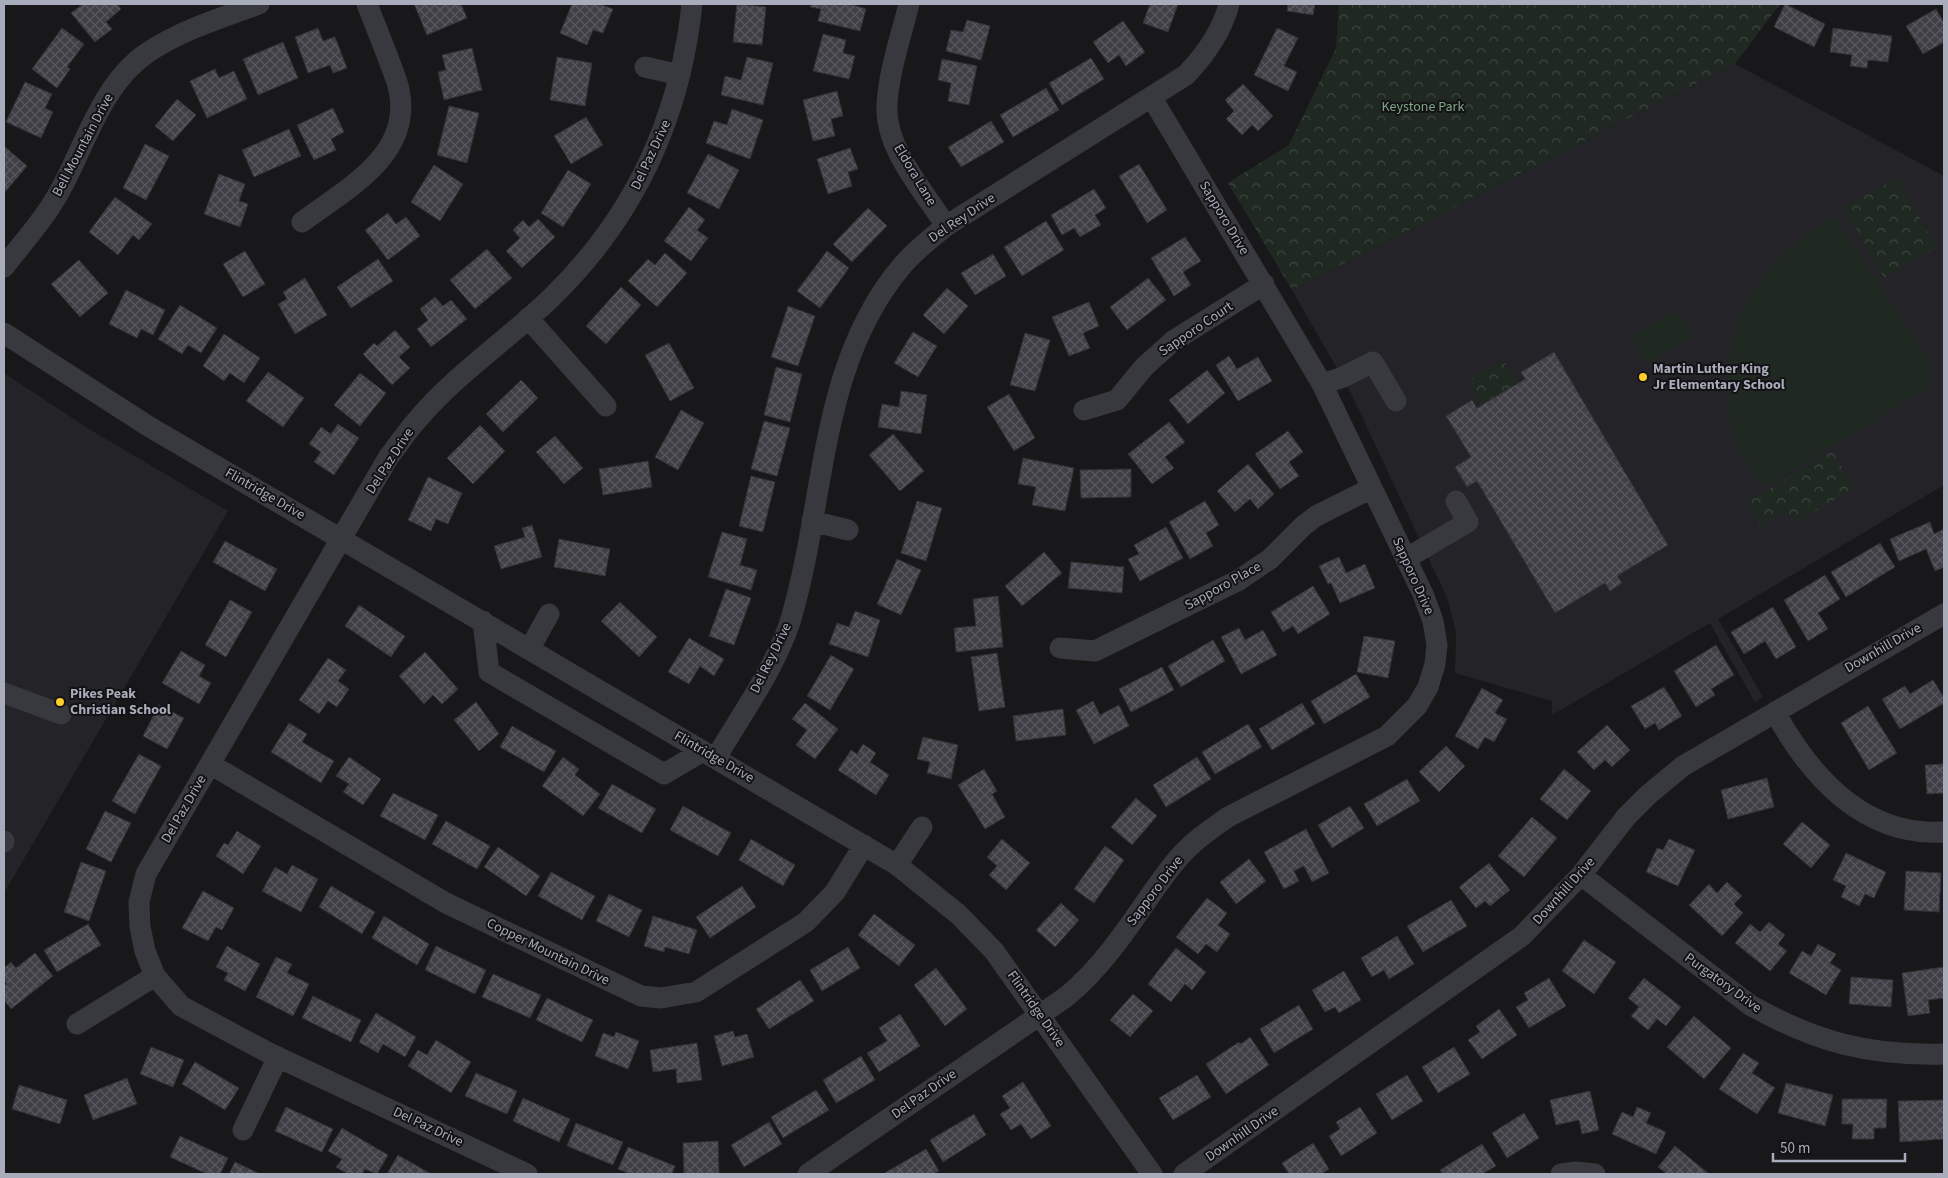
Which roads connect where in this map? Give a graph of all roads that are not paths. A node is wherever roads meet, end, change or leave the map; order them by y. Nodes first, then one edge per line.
1 (259, 4) edge
2 (367, 4) edge
3 (692, 4) edge
4 (909, 4) edge
5 (1229, 4) edge
6 (645, 67) dead end
7 (680, 75) junction
8 (1152, 98) junction
9 (302, 222) dead end
10 (946, 226) junction
11 (4, 267) edge
12 (1264, 284) junction
13 (528, 318) junction
14 (4, 333) edge
15 (1322, 384) junction
16 (1396, 401) dead end
17 (606, 406) dead end
18 (1084, 410) dead end
19 (1372, 488) junction
20 (1456, 502) dead end
21 (812, 521) junction
22 (848, 530) dead end
23 (342, 538) junction
24 (1406, 558) junction
25 (548, 614) dead end
26 (1944, 614) edge
27 (483, 621) junction
28 (530, 648) junction
29 (1060, 648) dead end
30 (4, 693) edge
31 (1775, 712) junction
32 (61, 714) dead end
33 (709, 755) junction
34 (210, 764) junction
35 (922, 826) dead end
36 (1944, 832) edge
37 (864, 845) junction
38 (897, 865) junction
39 (1581, 875) junction
40 (155, 976) junction
41 (1040, 1014) junction
42 (77, 1024) dead end
43 (1944, 1054) edge
44 (278, 1057) junction
45 (243, 1130) dead end
46 (527, 1174) edge
47 (808, 1174) edge
48 (1152, 1174) edge
49 (1184, 1174) edge
50 (1561, 1174) edge
51 (1595, 1174) edge

1 - 11 street, Bell Mountain Drive
2 - 9 street
3 - 7 street, Del Paz Drive
4 - 10 street, Eldora Lane
5 - 8 street, Del Rey Drive
6 - 7 street
7 - 13 street, Del Paz Drive
8 - 10 street, Del Rey Drive
8 - 12 street, Sapporo Drive
10 - 21 street, Del Rey Drive
12 - 15 street, Sapporo Drive
12 - 18 street, Sapporo Court
13 - 17 street
13 - 23 street, Del Paz Drive
14 - 23 street, Flintridge Drive
15 - 16 street
15 - 19 street, Sapporo Drive
19 - 24 street, Sapporo Drive
19 - 29 street, Sapporo Place
20 - 24 street
21 - 22 street
21 - 33 street, Del Rey Drive
23 - 27 street, Flintridge Drive
23 - 34 street, Del Paz Drive
24 - 41 street, Sapporo Drive
25 - 28 street
26 - 31 street, Downhill Drive
27 - 28 street, Flintridge Drive
27 - 33 street
28 - 33 street, Flintridge Drive
30 - 32 street
31 - 36 street
31 - 39 street, Downhill Drive
33 - 37 street, Flintridge Drive
34 - 37 street, Copper Mountain Drive
34 - 40 street, Del Paz Drive
35 - 38 street
37 - 38 street, Flintridge Drive
38 - 41 street, Flintridge Drive
39 - 43 street, Purgatory Drive
39 - 49 street, Downhill Drive
40 - 42 street
40 - 44 street, Del Paz Drive
41 - 47 street, Del Paz Drive
41 - 48 street, Flintridge Drive
44 - 45 street
44 - 46 street, Del Paz Drive
50 - 51 street

